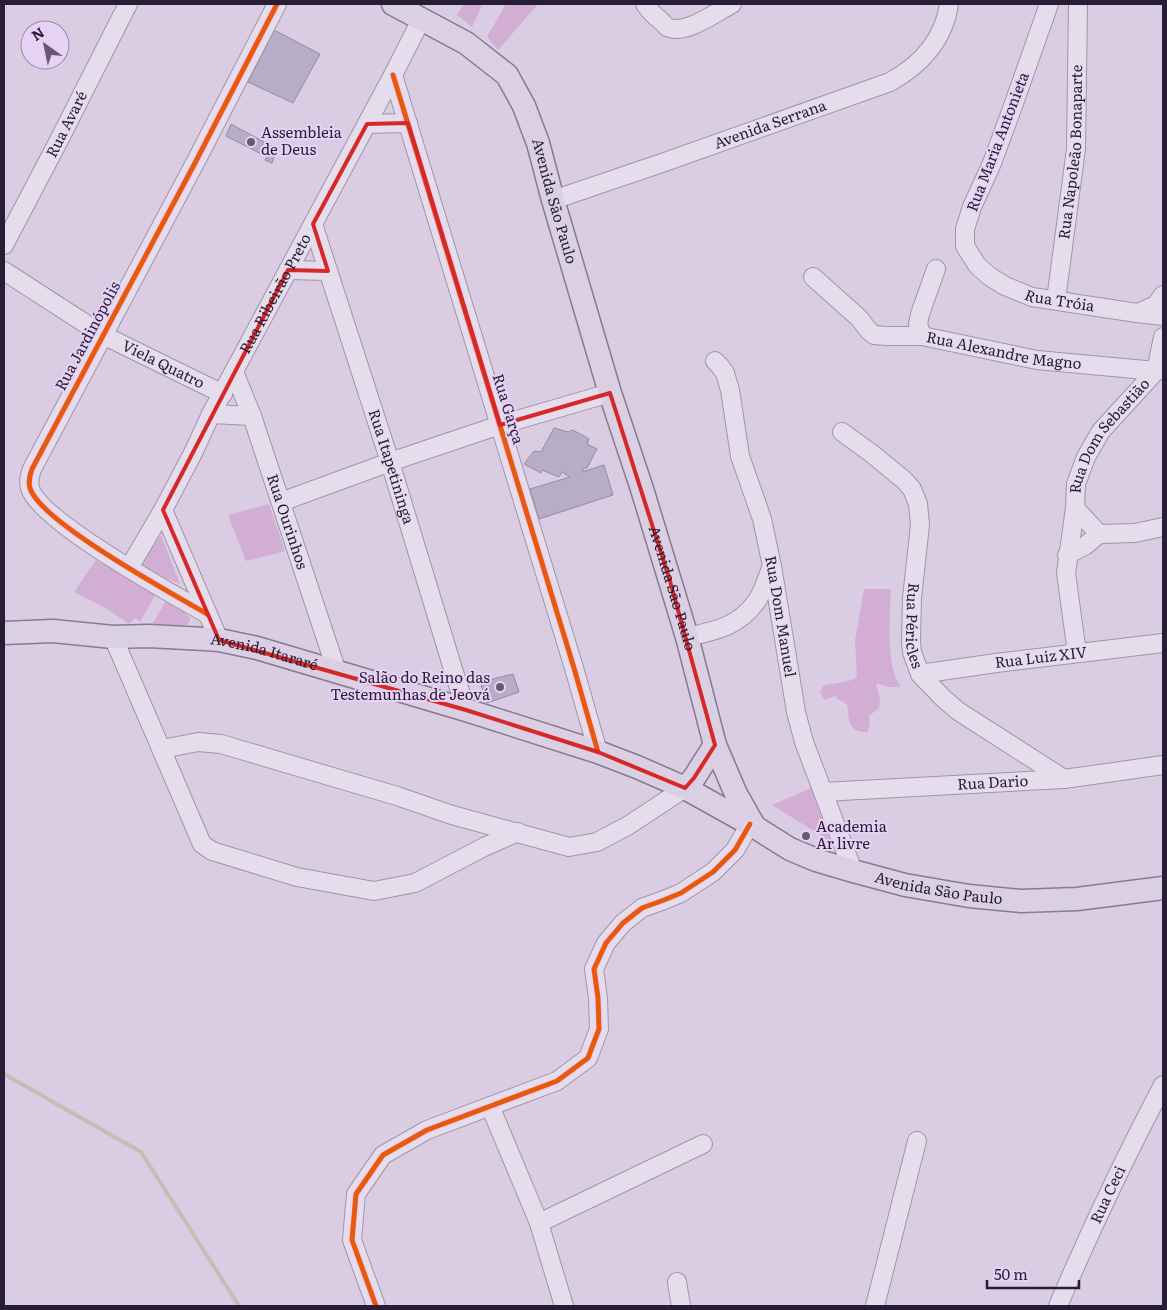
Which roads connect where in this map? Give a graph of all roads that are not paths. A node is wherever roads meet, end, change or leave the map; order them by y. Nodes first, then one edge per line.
1 (128, 4) edge
2 (278, 4) edge
3 (393, 4) edge
4 (645, 4) edge
5 (732, 4) edge
6 (949, 4) edge
7 (1049, 4) edge
8 (1078, 4) edge
9 (422, 18) junction
10 (394, 74) junction
11 (367, 124) junction
12 (408, 124) junction
13 (553, 200) junction
14 (313, 224) junction
15 (4, 243) edge
16 (936, 269) dead end
17 (288, 270) junction
18 (4, 271) edge
19 (328, 271) junction
20 (989, 276) joint
21 (813, 277) dead end
22 (1163, 295) edge
23 (1056, 300) junction
24 (1137, 313) junction
25 (1163, 316) edge
26 (103, 335) junction
27 (923, 336) junction
28 (1163, 337) edge
29 (715, 361) dead end
30 (1160, 368) edge
31 (234, 372) junction
32 (610, 393) junction
33 (223, 394) junction
34 (211, 414) junction
35 (252, 416) junction
36 (500, 425) junction
37 (842, 432) dead end
38 (390, 462) junction
39 (281, 502) junction
40 (1074, 508) junction
41 (163, 510) junction
42 (1163, 527) edge
43 (1099, 534) junction
44 (1067, 555) junction
45 (772, 566) junction
46 (129, 568) junction
47 (207, 614) junction
48 (6, 629) edge
49 (113, 637) junction
50 (686, 637) junction
51 (219, 640) junction
52 (1163, 643) edge
53 (1077, 653) junction
54 (337, 672) junction
55 (920, 674) junction
56 (466, 710) junction
57 (715, 745) junction
58 (162, 749) junction
59 (598, 752) junction
60 (1163, 765) edge
61 (1064, 779) junction
62 (685, 788) junction
63 (822, 792) junction
64 (752, 826) junction
65 (518, 832) junction
66 (852, 871) junction
67 (1163, 888) edge
68 (1163, 1085) edge
69 (490, 1106) junction
70 (917, 1141) dead end
71 (703, 1144) dead end
72 (539, 1223) junction
73 (677, 1282) dead end
74 (376, 1306) edge
75 (564, 1306) edge
76 (681, 1306) edge
77 (875, 1306) edge
78 (1058, 1306) edge

1 - 15 street, Rua Avaré
2 - 26 street, Rua Jardinópolis
3 - 9 main road, Avenida São Paulo
4 - 5 street
6 - 13 street, Avenida Serrana
7 - 20 street, Rua Maria Antonieta
8 - 23 street, Rua Napoleão Bonaparte
9 - 10 street, Rua Ribeirão Preto
9 - 13 main road, Avenida São Paulo
10 - 11 street, Rua Ribeirão Preto
10 - 12 street, Rua Garça
11 - 12 street
11 - 14 street, Rua Ribeirão Preto
12 - 36 street, Rua Garça
13 - 32 main road, Avenida São Paulo
14 - 17 street, Rua Ribeirão Preto
14 - 19 street, Rua Itapetininga
16 - 27 street, Rua Alexandre Magno
17 - 19 street
17 - 31 street, Rua Ribeirão Preto
18 - 26 street, Viela Quatro
19 - 38 street, Rua Itapetininga
20 - 23 street, Rua Tróia
21 - 27 street
22 - 24 street
23 - 24 street, Rua Tróia
24 - 25 street, Rua Tróia
26 - 33 street, Viela Quatro
26 - 46 street, Rua Jardinópolis
27 - 30 street, Rua Alexandre Magno
28 - 30 street
29 - 45 street, Rua Dom Manuel
30 - 40 street, Rua Dom Sebastião
31 - 33 street, Rua Ribeirão Preto
31 - 35 street, Rua Ourinhos
32 - 36 street
32 - 50 main road, Avenida São Paulo
33 - 34 street, Rua Ribeirão Preto
34 - 35 street
34 - 41 street, Rua Ribeirão Preto
35 - 39 street, Rua Ourinhos
36 - 38 street
36 - 59 street, Rua Garça
37 - 55 street, Rua Péricles
38 - 39 street
38 - 56 street, Rua Itapetininga
39 - 54 street, Rua Ourinhos
40 - 43 street
40 - 44 street, Rua Dom Sebastião
41 - 46 street, Rua Ribeirão Preto
41 - 47 street
42 - 43 street
43 - 44 street
44 - 53 street, Rua Dom Sebastião
45 - 50 street
45 - 63 street, Rua Dom Manuel
46 - 47 street, Rua Jardinópolis
47 - 51 street
48 - 49 main road, Avenida Itararé
49 - 51 main road, Avenida Itararé
49 - 58 street
50 - 57 main road, Avenida São Paulo
51 - 54 main road, Avenida Itararé
52 - 53 street, Rua Luiz XIV
53 - 55 street, Rua Luiz XIV
54 - 56 main road, Avenida Itararé
55 - 61 street, Rua Péricles
56 - 59 main road, Avenida Itararé
57 - 62 main road
57 - 64 main road, Avenida São Paulo
58 - 65 street
58 - 65 street
59 - 62 main road, Avenida Itararé
60 - 61 street, Rua Dario
61 - 63 street, Rua Dario
62 - 64 main road, Avenida Itararé
62 - 65 street
63 - 66 street, Rua Dom Manuel
64 - 66 main road, Avenida São Paulo
64 - 69 street
66 - 67 main road, Avenida São Paulo
68 - 78 street, Rua Ceci
69 - 72 street
69 - 74 street
70 - 77 street
71 - 72 street
72 - 75 street
73 - 76 street

